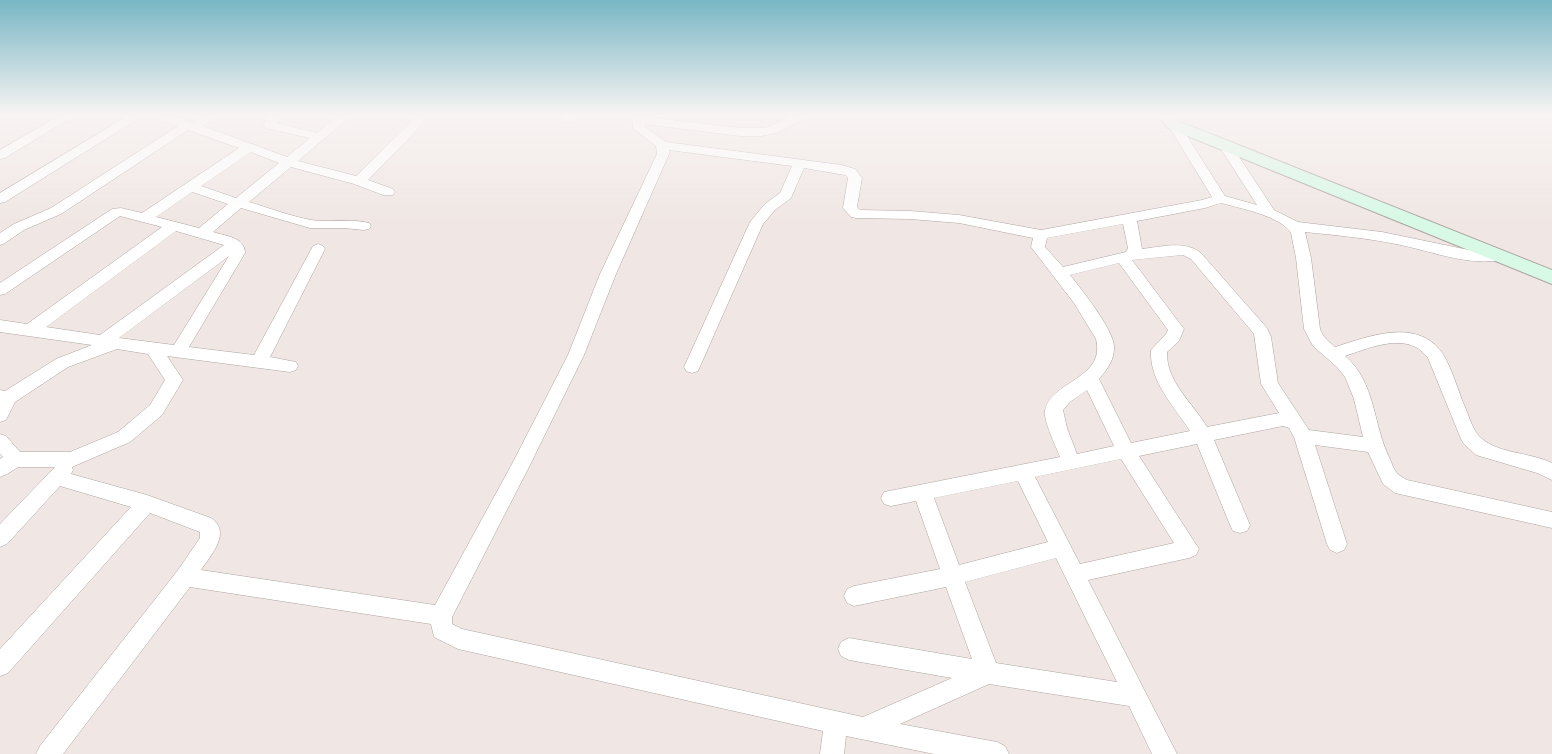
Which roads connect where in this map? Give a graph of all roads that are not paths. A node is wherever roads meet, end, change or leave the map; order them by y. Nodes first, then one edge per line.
1 (80, 150) edge
2 (153, 150) edge
3 (245, 150) edge
4 (258, 150) edge
5 (303, 150) edge
6 (390, 150) edge
7 (663, 150) edge
8 (704, 150) edge
9 (1188, 150) edge
10 (1228, 150) edge
11 (1235, 150) edge
12 (289, 162) junction
13 (800, 162) junction
14 (359, 181) junction
15 (190, 187) junction
16 (388, 192) dead end
17 (0, 199) edge
18 (1220, 199) junction
19 (238, 203) junction
20 (1270, 214) junction
21 (144, 218) junction
22 (1129, 218) junction
23 (174, 225) junction
24 (364, 226) dead end
25 (1294, 226) junction
26 (202, 233) junction
27 (1041, 235) junction
28 (0, 240) edge
29 (235, 244) junction
30 (318, 249) dead end
31 (1127, 256) junction
32 (1499, 256) junction
33 (1060, 273) junction
34 (1552, 276) edge
35 (0, 290) edge
36 (0, 326) edge
37 (30, 331) junction
38 (109, 342) junction
39 (153, 348) junction
40 (178, 352) junction
41 (1332, 354) junction
42 (259, 362) junction
43 (290, 366) dead end
44 (692, 368) dead end
45 (1090, 379) junction
46 (2, 407) edge
47 (1299, 429) junction
48 (1203, 436) junction
49 (0, 441) edge
50 (1374, 446) junction
51 (1126, 452) junction
52 (71, 460) junction
53 (1071, 462) junction
54 (7, 464) edge
55 (1023, 472) junction
56 (1552, 472) edge
57 (58, 478) junction
58 (922, 492) junction
59 (891, 498) dead end
60 (147, 503) junction
61 (1552, 520) edge
62 (1240, 525) dead end
63 (0, 538) edge
64 (1337, 544) dead end
65 (1060, 548) junction
66 (1074, 574) junction
67 (952, 576) junction
68 (185, 577) junction
69 (854, 596) dead end
70 (441, 616) junction
71 (849, 649) dead end
72 (0, 664) edge
73 (988, 673) junction
74 (1136, 696) junction
75 (836, 722) junction
76 (863, 729) junction
77 (48, 754) edge
78 (832, 754) edge
79 (997, 754) edge
80 (1165, 754) edge

1 - 17 street
2 - 28 street
3 - 15 street
4 - 12 street
5 - 12 street
6 - 14 street
7 - 70 street
8 - 13 street
9 - 18 street
10 - 20 street
11 - 32 street
12 - 14 street
12 - 19 street
13 - 27 street
13 - 44 street
14 - 16 street
15 - 19 street
15 - 21 street
18 - 20 street
18 - 22 street
19 - 24 street
19 - 26 street
20 - 25 street
21 - 23 street
21 - 35 street
22 - 27 street
22 - 31 street
23 - 26 street
23 - 37 street
25 - 32 street
25 - 41 street
26 - 29 street
27 - 33 street
29 - 38 street
29 - 40 street
30 - 42 street
31 - 33 street
31 - 47 street
31 - 48 street
32 - 34 street
33 - 45 street
36 - 37 street
37 - 38 street
38 - 39 street
38 - 46 street
39 - 40 street
39 - 52 street
40 - 42 street
41 - 50 street
41 - 56 street
42 - 43 street
45 - 51 street
45 - 53 street
47 - 48 street
47 - 50 street
47 - 64 street
48 - 51 street
48 - 62 street
49 - 54 street
50 - 61 street
51 - 53 street
51 - 66 street
52 - 54 street
52 - 57 street
53 - 55 street
55 - 58 street
55 - 65 street
57 - 60 street
57 - 63 street
58 - 59 street
58 - 67 street
60 - 68 street
60 - 72 street
65 - 66 street
65 - 67 street
66 - 74 street
67 - 69 street
67 - 73 street
68 - 70 street
68 - 77 street
70 - 75 street
71 - 73 street
73 - 74 street
73 - 76 street
74 - 80 street
75 - 76 street
75 - 78 street
76 - 79 street

